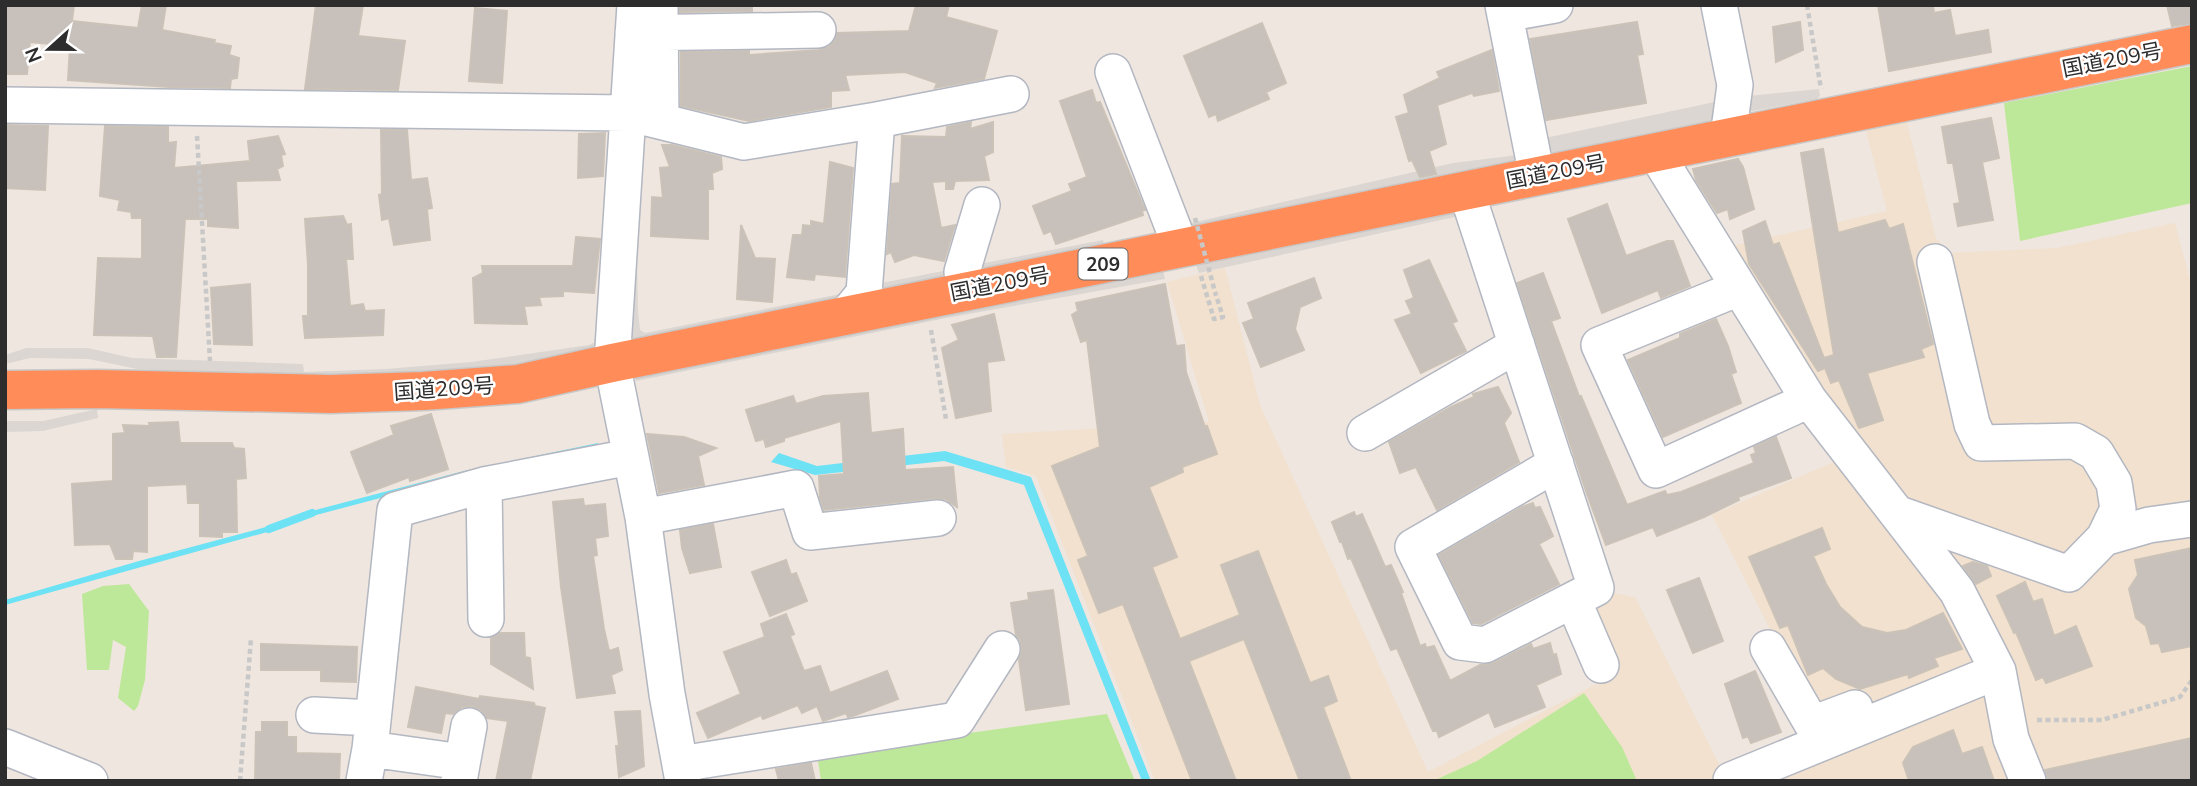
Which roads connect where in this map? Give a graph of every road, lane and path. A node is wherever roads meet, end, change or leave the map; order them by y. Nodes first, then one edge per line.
1 (1555, 5) edge
2 (1720, 5) edge
3 (1807, 5) edge
4 (1504, 10) edge
5 (647, 19) edge
6 (818, 30) dead end
7 (2192, 44) edge
8 (1113, 72) dead end
9 (1011, 94) dead end
10 (5, 104) edge
11 (196, 107) junction
12 (627, 113) junction
13 (1826, 117) junction
14 (877, 120) junction
15 (661, 121) junction
16 (1728, 137) junction
17 (1655, 152) junction
18 (1537, 176) junction
19 (1466, 190) junction
20 (982, 205) dead end
21 (1188, 233) junction
22 (1935, 262) dead end
23 (962, 272) dead end
24 (1205, 286) dead end
25 (1739, 288) junction
26 (846, 315) junction
27 (929, 318) dead end
28 (1517, 345) junction
29 (612, 363) junction
30 (210, 370) dead end
31 (5, 390) edge
32 (1809, 400) junction
33 (946, 419) dead end
34 (1365, 433) dead end
35 (630, 457) junction
36 (1556, 464) junction
37 (484, 485) junction
38 (1899, 514) junction
39 (643, 517) junction
40 (938, 518) dead end
41 (2192, 519) edge
42 (2104, 538) junction
43 (1573, 600) junction
44 (486, 619) dead end
45 (251, 638) dead end
46 (1768, 648) dead end
47 (1002, 649) dead end
48 (1601, 665) dead end
49 (1995, 665) junction
50 (2192, 680) edge
51 (313, 715) dead end
52 (2009, 720) junction
53 (469, 726) dead end
54 (5, 747) edge
55 (369, 749) edge
56 (460, 771) edge
57 (681, 772) edge
58 (1731, 780) edge
59 (90, 781) edge
60 (240, 781) edge
61 (2028, 781) edge

1 - 4 street
2 - 16 street
3 - 13 path
4 - 18 street
5 - 6 street
5 - 12 street
5 - 15 street
7 - 13 highway, 国道209号 / 209
8 - 21 street
9 - 14 street
10 - 11 street
11 - 12 street
11 - 30 path
12 - 15 street
12 - 29 street
13 - 16 highway, 国道209号 / 209
14 - 15 street
14 - 26 street
16 - 17 highway, 国道209号 / 209
17 - 18 highway, 国道209号 / 209
17 - 25 street
18 - 19 highway, 国道209号 / 209
19 - 21 highway, 国道209号 / 209
19 - 28 street
20 - 23 street
21 - 24 path, bridge
21 - 26 highway, 国道209号 / 209
22 - 42 street
25 - 32 street
25 - 32 street
26 - 29 highway, 国道209号 / 209
27 - 33 path
28 - 34 street
28 - 36 street
29 - 31 highway, 国道209号 / 209
29 - 35 street
32 - 38 street
35 - 37 street
35 - 39 street
36 - 43 street
36 - 43 street
37 - 44 street
37 - 55 street
38 - 42 street
38 - 49 street
39 - 40 street
39 - 57 street
41 - 42 street
43 - 48 street
45 - 60 path
46 - 49 street
47 - 57 street
49 - 52 street
49 - 58 street
50 - 52 path
51 - 55 street
52 - 61 street
53 - 56 street
54 - 59 street
55 - 56 street

